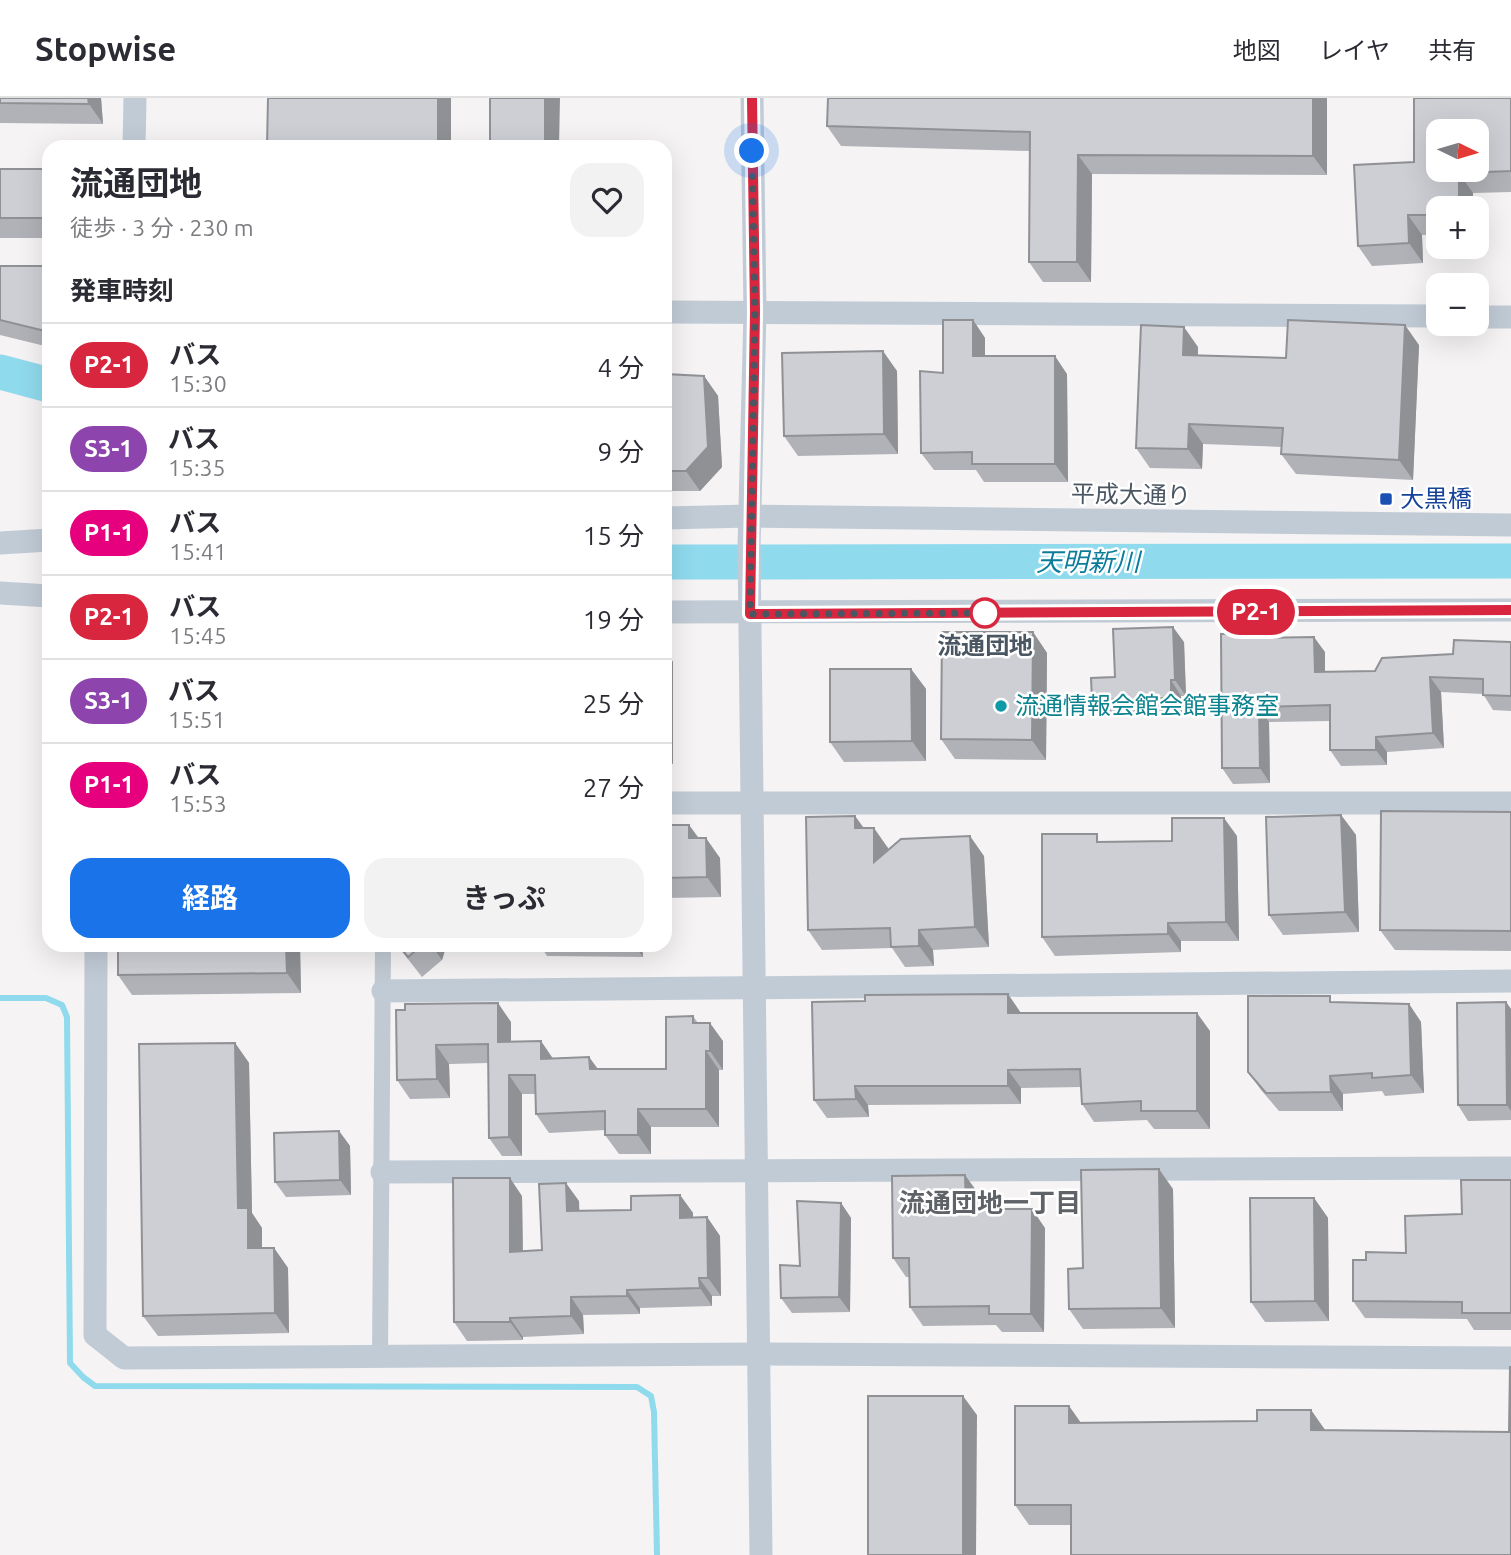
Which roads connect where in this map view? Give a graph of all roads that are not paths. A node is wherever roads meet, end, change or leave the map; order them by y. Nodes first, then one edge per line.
1 (135, 98) edge
2 (752, 98) edge
3 (134, 140) edge
4 (672, 312) edge
5 (755, 312) junction
6 (1426, 316) edge
7 (1489, 317) edge
8 (1511, 317) edge
9 (750, 516) junction
10 (672, 518) edge
11 (1511, 525) edge
12 (42, 541) edge
13 (0, 543) edge
14 (0, 593) edge
15 (42, 596) edge
16 (750, 606) junction
17 (1511, 610) edge
18 (672, 612) edge
19 (672, 803) edge
20 (753, 803) junction
21 (1511, 803) edge
22 (96, 952) edge
23 (383, 952) edge
24 (1511, 981) edge
25 (755, 989) junction
26 (383, 991) junction
27 (1511, 1168) edge
28 (382, 1172) junction
29 (756, 1173) junction
30 (761, 1354) junction
31 (380, 1357) junction
32 (1511, 1359) edge
33 (761, 1555) edge

1 - 3 street
2 - 5 street
4 - 5 street
5 - 6 street
5 - 9 street
7 - 8 street
9 - 10 street, 平成大通り
9 - 11 street, 平成大通り
9 - 16 street
12 - 13 street
14 - 15 street
16 - 17 street
16 - 18 street
16 - 20 street
19 - 20 street
20 - 21 street
20 - 25 street
22 - 31 street
23 - 26 street
24 - 25 street
25 - 26 street
25 - 29 street
26 - 28 street
27 - 29 street
28 - 29 street
28 - 31 street
29 - 30 street
30 - 31 street
30 - 32 street
30 - 33 street

